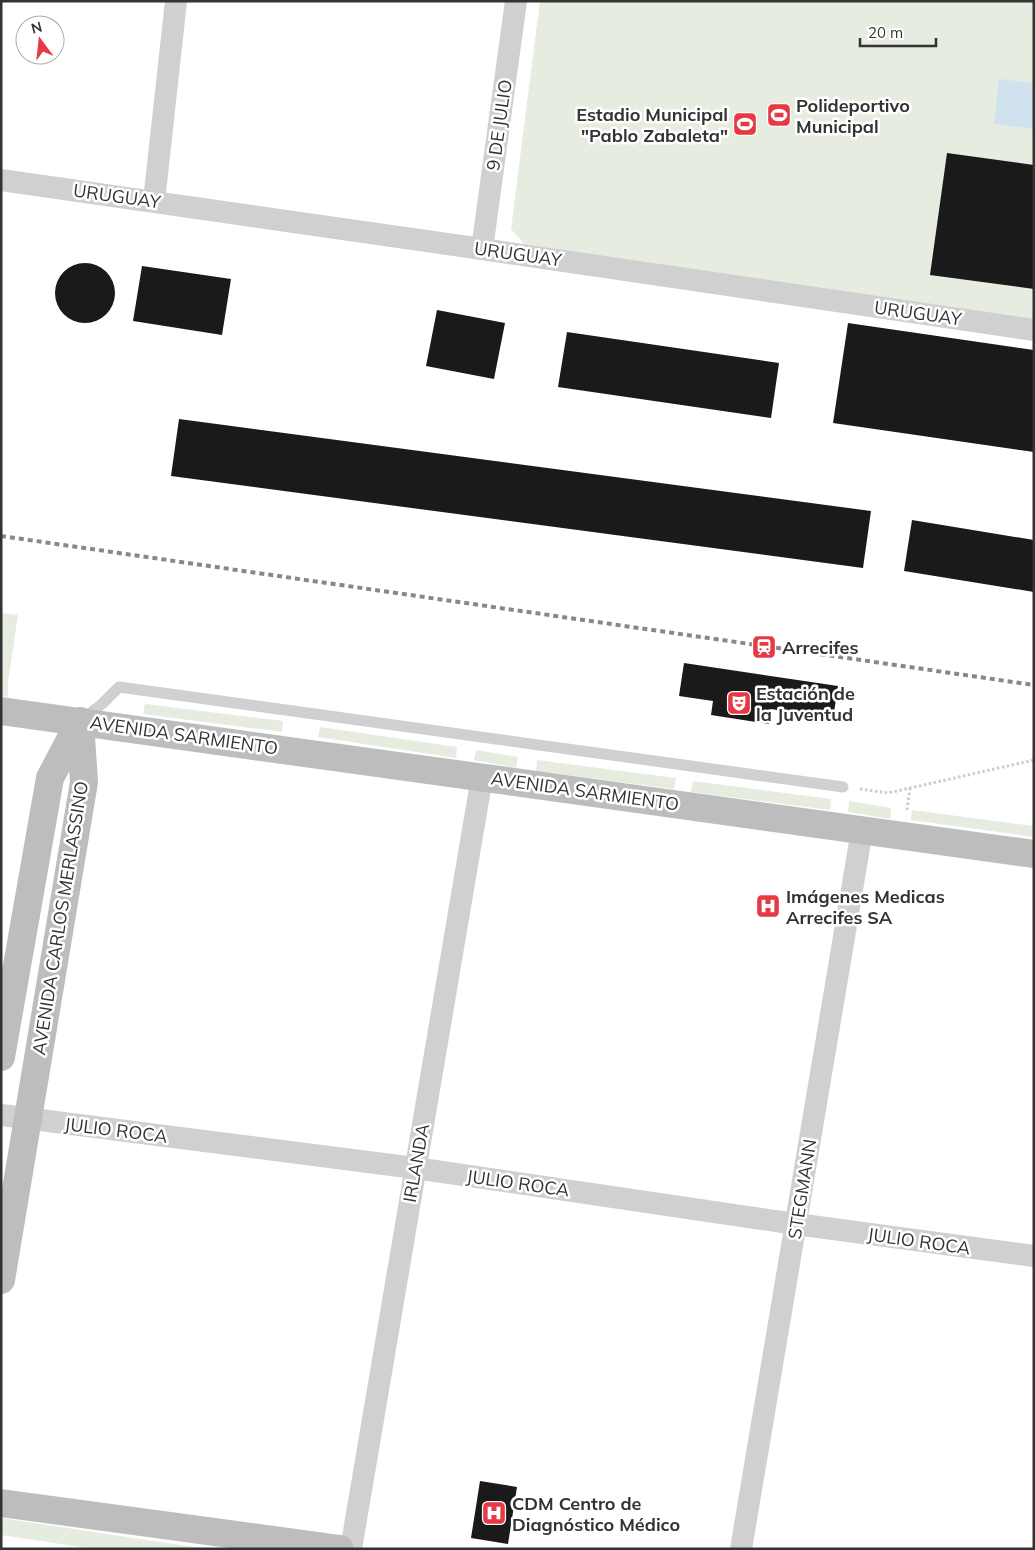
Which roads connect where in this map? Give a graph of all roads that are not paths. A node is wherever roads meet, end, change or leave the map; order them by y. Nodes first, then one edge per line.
1 (176, 1) edge
2 (516, 1) edge
3 (1, 180) edge
4 (154, 201) junction
5 (482, 248) junction
6 (1034, 330) edge
7 (1, 711) edge
8 (80, 721) junction
9 (482, 777) junction
10 (843, 787) road end
11 (862, 830) junction
12 (1034, 854) edge
13 (1, 1057) edge
14 (1, 1115) edge
15 (28, 1118) junction
16 (415, 1168) junction
17 (796, 1224) junction
18 (1034, 1256) edge
19 (1, 1280) edge
20 (1, 1504) edge
21 (340, 1549) edge
22 (350, 1549) edge
23 (741, 1549) edge

1 - 4 street
2 - 5 street, 9 DE JULIO
3 - 4 street, URUGUAY
4 - 5 street, URUGUAY
5 - 6 street, URUGUAY
7 - 8 street
8 - 9 street, AVENIDA SARMIENTO
8 - 10 lane, AVENIDA SARMIENTO
8 - 13 street, AVENIDA CARLOS MERLASSINO
8 - 15 street, AVENIDA CARLOS MERLASSINO
9 - 11 street, AVENIDA SARMIENTO
9 - 16 street, IRLANDA
11 - 12 street, AVENIDA SARMIENTO
11 - 17 street, STEGMANN
14 - 15 street, JULIO ROCA
15 - 16 street, JULIO ROCA
15 - 19 street, AVENIDA CARLOS MERLASSINO
16 - 17 street, JULIO ROCA
16 - 22 street, IRLANDA
17 - 18 street, JULIO ROCA
17 - 23 street, STEGMANN
20 - 21 street

